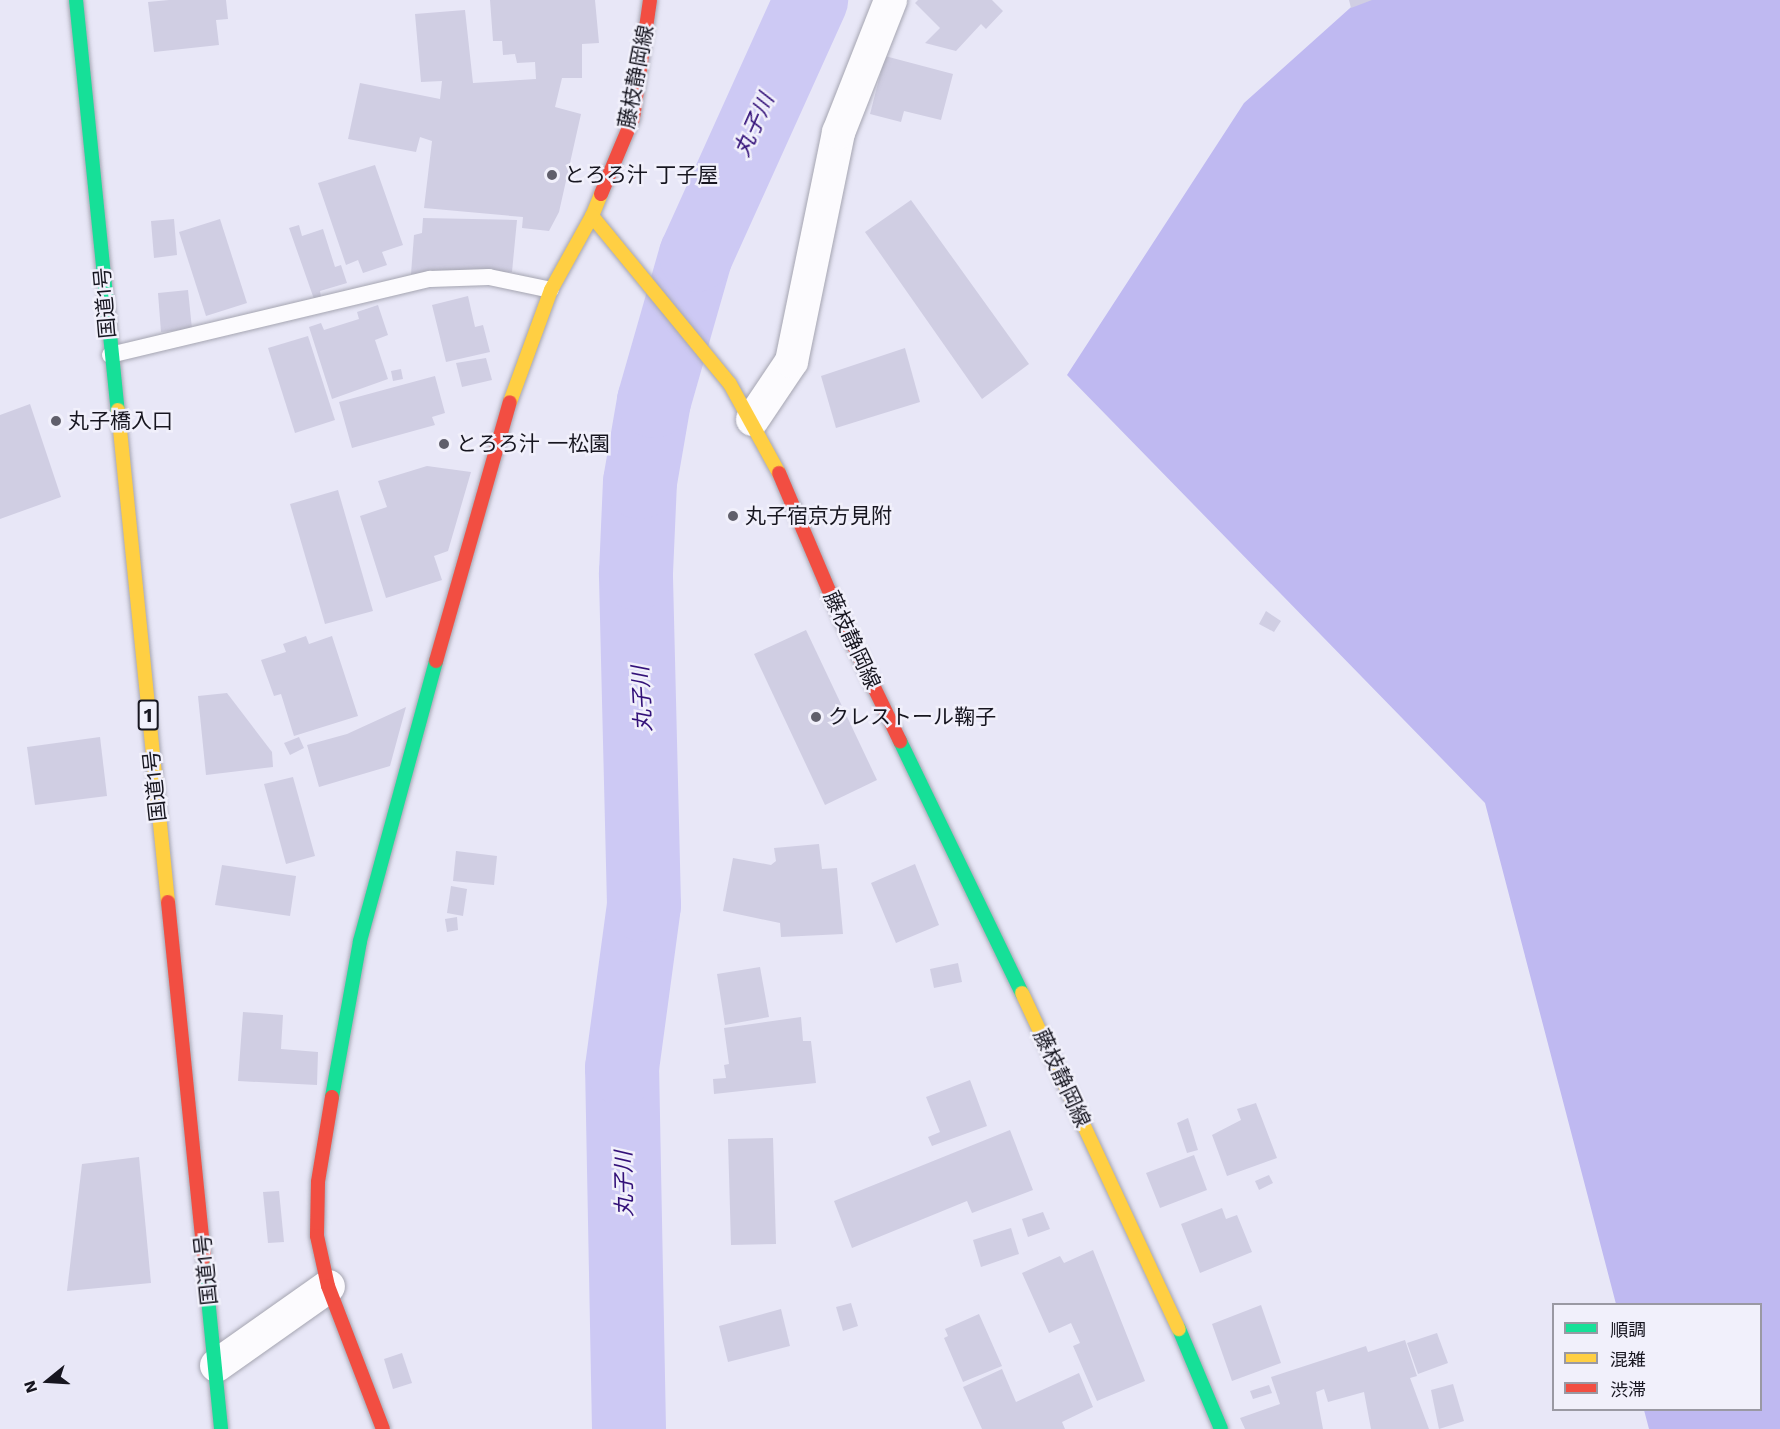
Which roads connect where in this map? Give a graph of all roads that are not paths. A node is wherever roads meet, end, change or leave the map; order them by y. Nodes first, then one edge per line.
1 (76, 0) edge
2 (650, 0) edge
3 (890, 0) edge
4 (592, 216) junction
5 (551, 290) junction
6 (110, 354) junction
7 (752, 419) junction
8 (328, 1287) junction
9 (216, 1365) junction
10 (221, 1429) edge
11 (383, 1429) edge
12 (1221, 1429) edge

1 - 6 main road, 国道1号 / 1
2 - 4 main road, 藤枝静岡線
3 - 7 street
4 - 5 main road
4 - 7 main road, 藤枝静岡線
5 - 6 lane
5 - 8 main road
6 - 9 main road, 国道1号 / 1
7 - 12 main road, 藤枝静岡線
8 - 9 street
8 - 11 main road
9 - 10 main road, 国道1号 / 1

